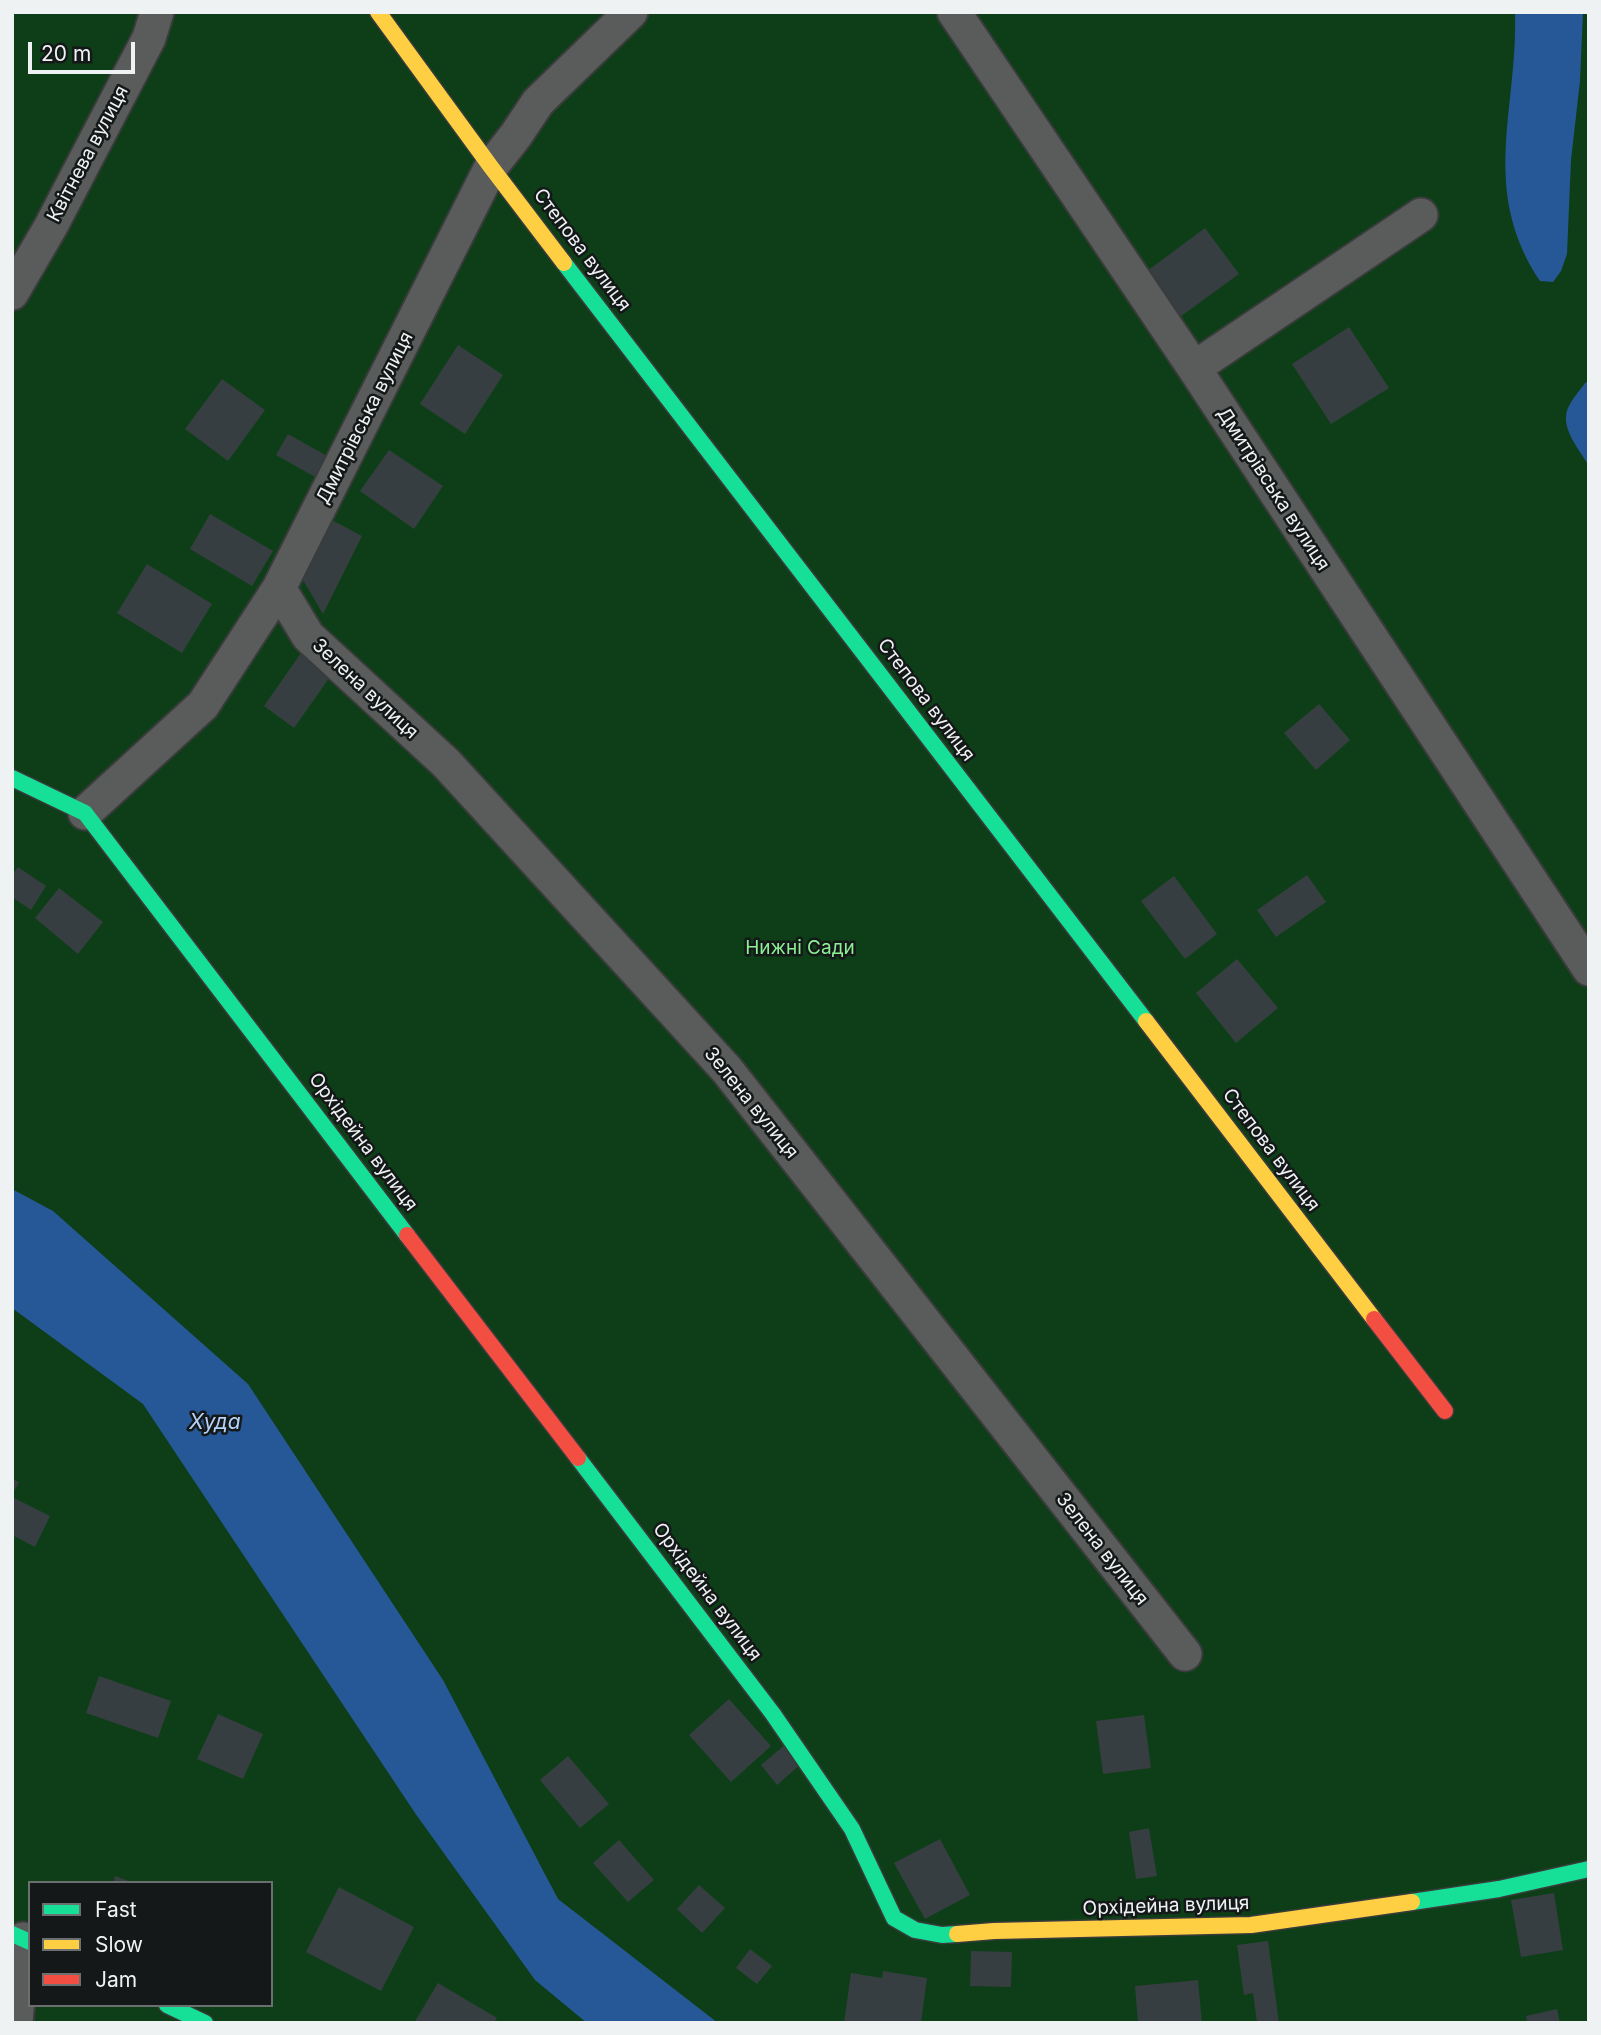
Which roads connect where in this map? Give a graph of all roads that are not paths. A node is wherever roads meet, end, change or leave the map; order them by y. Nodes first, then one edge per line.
1 (157, 12) edge
2 (378, 12) edge
3 (631, 12) edge
4 (954, 12) edge
5 (491, 167) junction
6 (1421, 215) dead end
7 (12, 293) edge
8 (1194, 368) junction
9 (279, 588) junction
10 (12, 778) edge
11 (85, 813) junction
12 (1589, 970) edge
13 (1445, 1411) dead end
14 (1185, 1654) dead end
15 (1589, 1869) edge
16 (22, 1939) edge
17 (171, 2007) edge
18 (16, 2023) edge
19 (205, 2023) edge

1 - 7 street, Квітнева вулиця
2 - 5 street, Степова вулиця
3 - 5 street, Дмитрівська вулиця
4 - 8 street, Дмитрівська вулиця
5 - 9 street, Дмитрівська вулиця
5 - 13 street, Степова вулиця
6 - 8 street
8 - 12 street, Дмитрівська вулиця
9 - 11 street, Дмитрівська вулиця
9 - 14 street, Зелена вулиця
10 - 11 street, Орхідейна вулиця
11 - 15 street, Орхідейна вулиця
16 - 18 street
17 - 19 street

